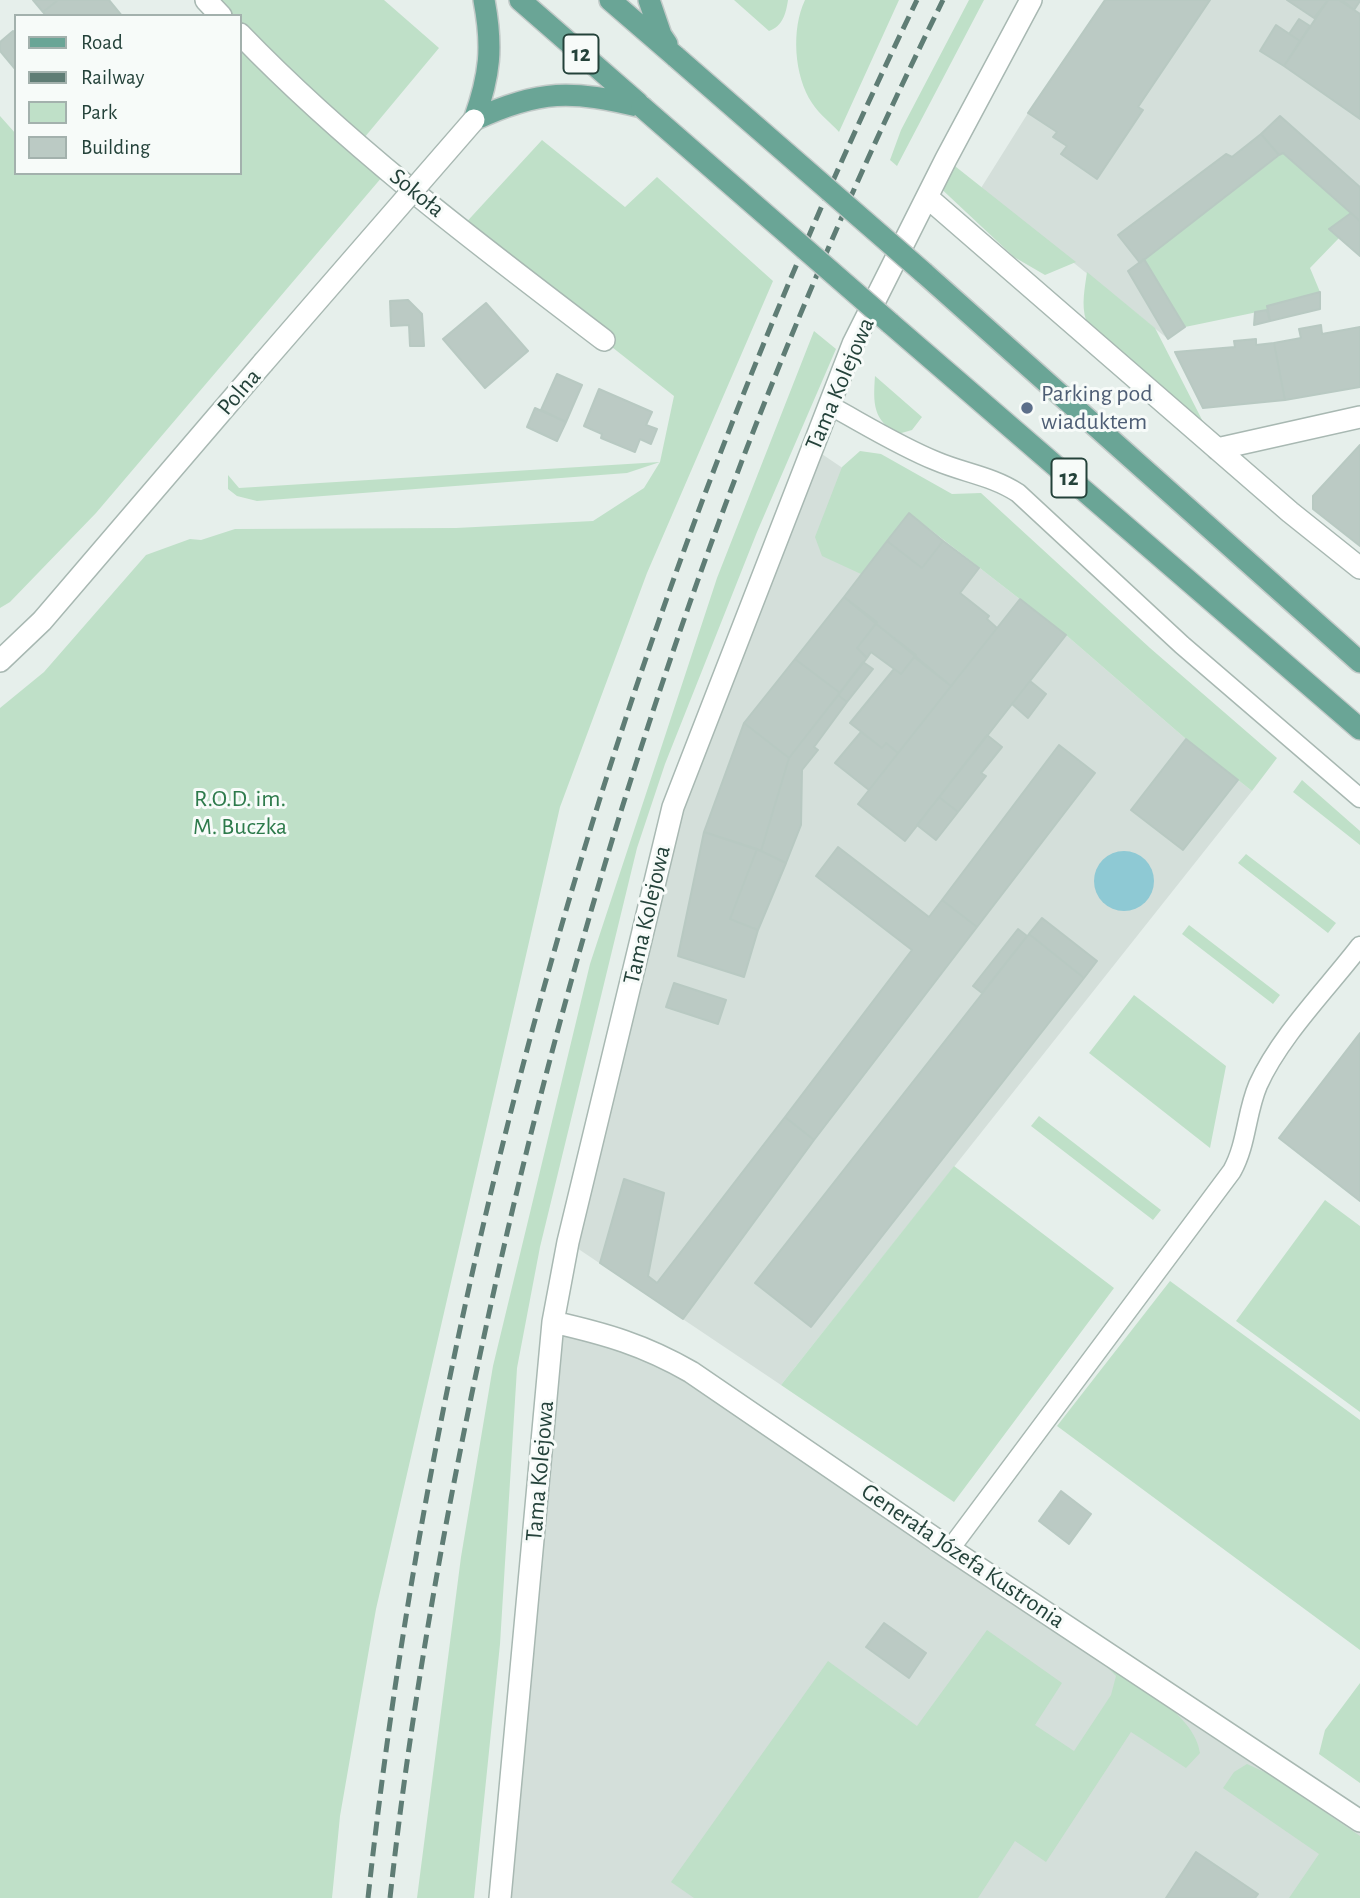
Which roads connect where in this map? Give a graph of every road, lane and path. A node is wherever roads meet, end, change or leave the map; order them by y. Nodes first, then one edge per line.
1 (206, 0) edge
2 (484, 0) edge
3 (520, 0) edge
4 (610, 0) edge
5 (649, 0) edge
6 (1031, 0) edge
7 (220, 14) edge
8 (242, 36) edge
9 (676, 57) junction
10 (642, 107) junction
11 (474, 120) junction
12 (927, 197) junction
13 (604, 340) dead end
14 (829, 405) junction
15 (1360, 417) edge
16 (1217, 449) junction
17 (1360, 569) edge
18 (2, 659) edge
19 (1360, 662) edge
20 (1360, 729) edge
21 (1360, 798) edge
22 (1360, 946) edge
23 (553, 1322) junction
24 (950, 1549) junction
25 (1360, 1821) edge
26 (500, 1898) edge

1 - 7 street
2 - 11 main road
3 - 10 main road, 12
4 - 9 main road, 12
5 - 9 main road
6 - 12 street, Tama Kolejowa
8 - 13 street, Sokoła
9 - 19 main road, 12, bridge
10 - 11 main road
10 - 20 main road, 12, bridge
11 - 18 street, Polna, bridge
12 - 14 street, Tama Kolejowa
12 - 16 street
14 - 21 lane
14 - 23 street, Tama Kolejowa
15 - 16 street
16 - 17 street
22 - 24 lane
23 - 24 street, Generała Józefa Kustronia
23 - 26 street, Tama Kolejowa
24 - 25 street, Generała Józefa Kustronia

